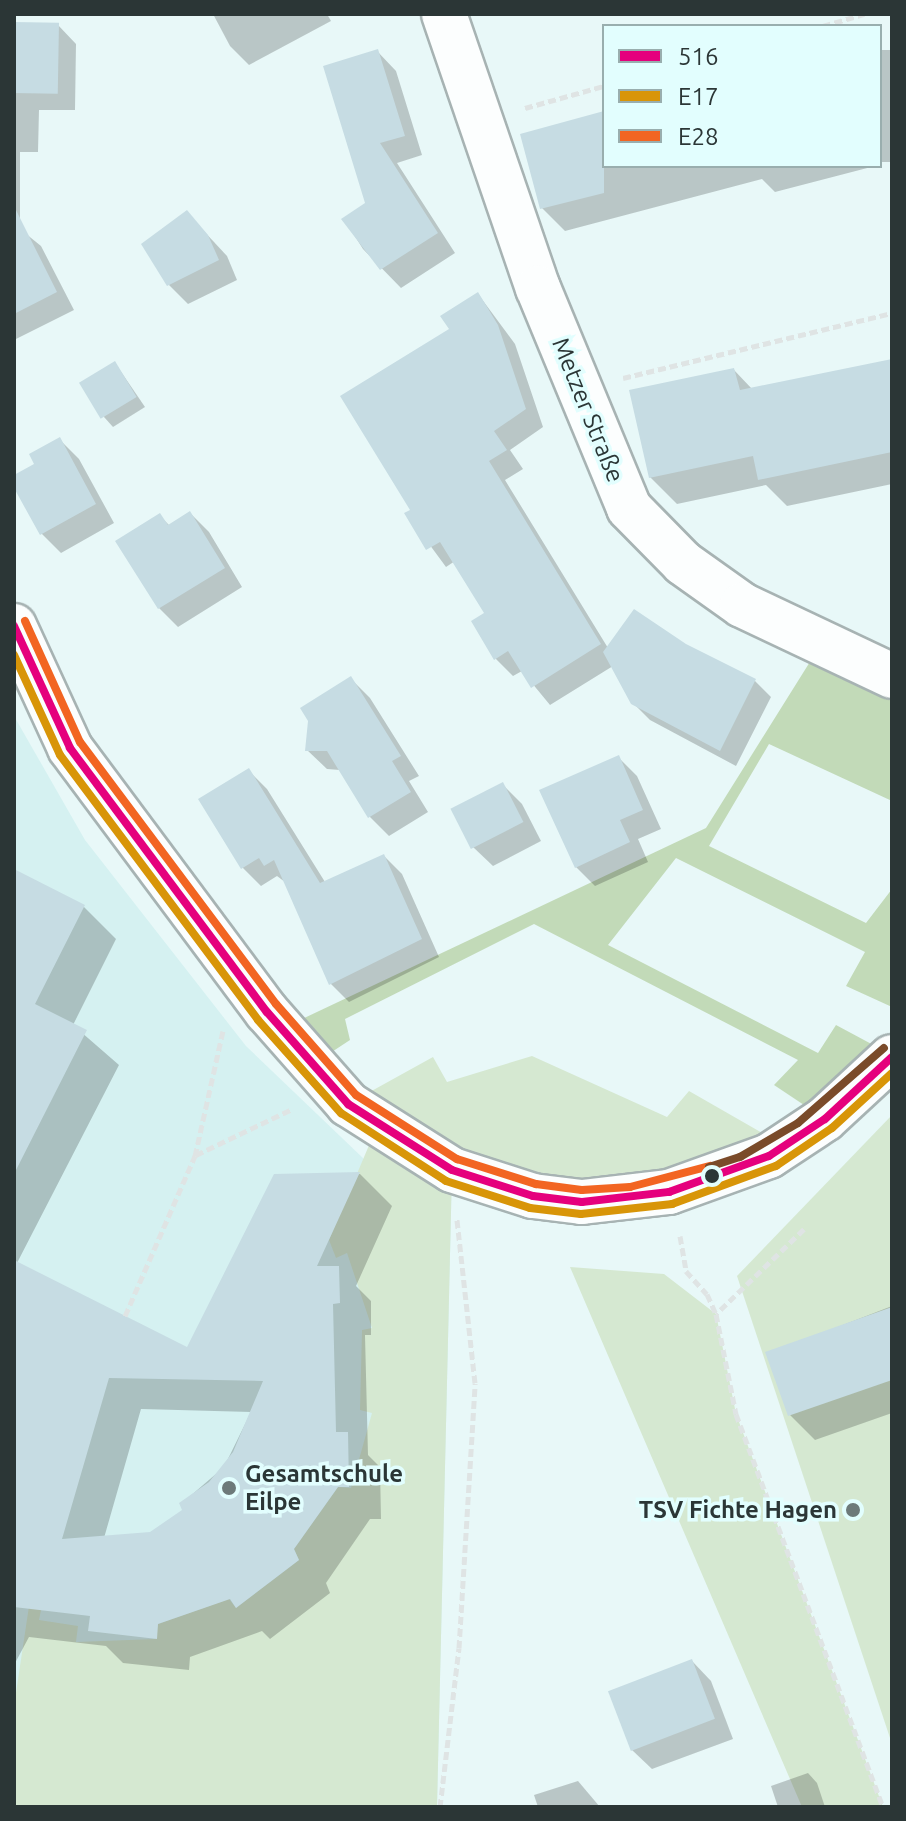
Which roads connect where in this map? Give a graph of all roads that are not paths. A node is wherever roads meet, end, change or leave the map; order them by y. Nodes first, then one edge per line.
1 (444, 14) edge
2 (14, 626) edge
3 (892, 676) edge
4 (892, 1057) edge

1 - 3 street, Metzer Straße
2 - 4 street

